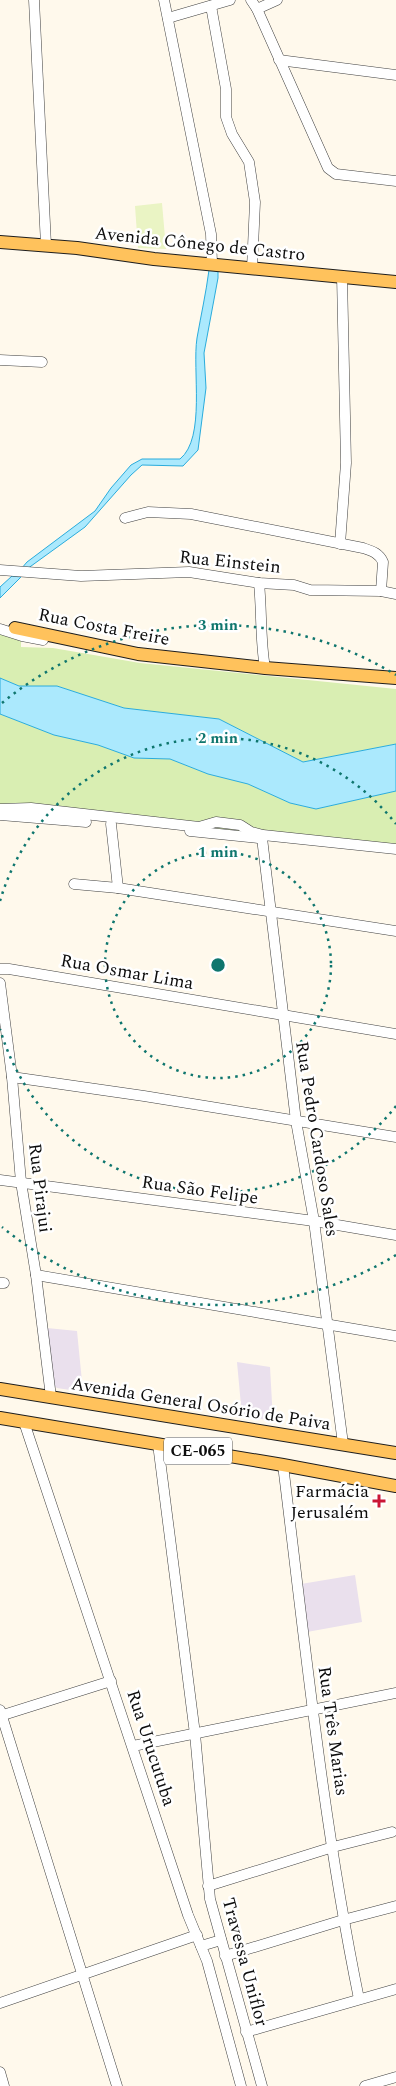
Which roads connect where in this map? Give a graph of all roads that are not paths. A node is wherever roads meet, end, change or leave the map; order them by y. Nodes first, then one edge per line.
1 (34, 0) edge
2 (164, 0) edge
3 (230, 0) edge
4 (277, 0) edge
5 (254, 4) edge
6 (211, 6) junction
7 (168, 18) junction
8 (279, 60) junction
9 (396, 75) edge
10 (396, 181) edge
11 (0, 242) edge
12 (46, 245) junction
13 (212, 264) junction
14 (252, 269) junction
15 (342, 276) junction
16 (396, 282) edge
17 (0, 360) edge
18 (42, 362) dead end
19 (125, 518) dead end
20 (340, 544) junction
21 (0, 570) edge
22 (259, 583) junction
23 (381, 592) junction
24 (396, 594) edge
25 (15, 628) dead end
26 (0, 629) edge
27 (265, 668) junction
28 (396, 678) edge
29 (396, 684) edge
30 (0, 809) edge
31 (0, 815) edge
32 (111, 824) junction
33 (262, 838) junction
34 (396, 849) edge
35 (396, 856) edge
36 (74, 884) dead end
37 (118, 888) junction
38 (269, 910) junction
39 (396, 931) edge
40 (0, 969) edge
41 (0, 983) edge
42 (282, 1015) junction
43 (396, 1034) edge
44 (12, 1077) junction
45 (296, 1120) junction
46 (396, 1137) edge
47 (0, 1180) edge
48 (21, 1182) junction
49 (314, 1221) junction
50 (396, 1235) edge
51 (36, 1275) junction
52 (329, 1326) junction
53 (396, 1336) edge
54 (0, 1390) edge
55 (51, 1397) junction
56 (0, 1418) edge
57 (24, 1422) junction
58 (158, 1444) junction
59 (343, 1444) junction
60 (396, 1453) edge
61 (283, 1465) junction
62 (396, 1488) edge
63 (111, 1680) junction
64 (396, 1694) edge
65 (314, 1710) junction
66 (1, 1714) edge
67 (195, 1734) junction
68 (133, 1746) junction
69 (392, 1832) dead end
70 (333, 1847) junction
71 (208, 1886) junction
72 (396, 1906) edge
73 (343, 1920) junction
74 (196, 1935) junction
75 (221, 1940) junction
76 (201, 1946) junction
77 (225, 1956) junction
78 (82, 1974) junction
79 (396, 1989) edge
80 (359, 1999) junction
81 (0, 2002) edge
82 (246, 2032) junction
83 (0, 2072) edge
84 (396, 2077) edge
85 (4, 2086) edge
86 (117, 2086) edge
87 (242, 2086) edge
88 (262, 2086) edge
89 (365, 2086) edge

1 - 12 street
2 - 7 street
3 - 6 street
4 - 5 street
5 - 8 street
6 - 7 street
6 - 14 street
7 - 13 street
8 - 9 street
8 - 10 street
11 - 12 main road, Avenida Cônego de Castro
12 - 13 main road, Avenida Cônego de Castro
13 - 14 main road, Avenida Cônego de Castro
14 - 15 main road, Avenida Cônego de Castro
15 - 16 main road, Avenida Cônego de Castro
15 - 20 street
17 - 18 street
19 - 20 street
20 - 23 street
21 - 22 street, Rua Einstein
22 - 23 street, Rua Einstein
22 - 27 street
23 - 24 street, Rua Einstein
25 - 27 main road, Rua Costa Freire
26 - 29 street
27 - 28 main road, Rua Costa Freire
30 - 34 street
31 - 32 street
32 - 33 street
32 - 37 street
33 - 35 street
33 - 38 street, Rua Pedro Cardoso Sales
36 - 37 street
37 - 38 street
38 - 39 street
38 - 42 street, Rua Pedro Cardoso Sales
40 - 42 street, Rua Osmar Lima
41 - 44 street, Rua Pirajui
42 - 43 street, Rua Osmar Lima
42 - 45 street, Rua Pedro Cardoso Sales
44 - 45 street
44 - 48 street, Rua Pirajui
45 - 46 street
45 - 49 street, Rua Pedro Cardoso Sales
47 - 48 street, Rua São Felipe
48 - 49 street, Rua São Felipe
48 - 51 street, Rua Pirajui
49 - 50 street, Rua São Felipe
49 - 52 street, Rua Pedro Cardoso Sales
51 - 52 street
51 - 55 street, Rua Pirajui
52 - 53 street
52 - 59 street, Rua Pedro Cardoso Sales
54 - 55 main road, Avenida General Osório de Paiva / CE-065
55 - 59 main road, Avenida General Osório de Paiva / CE-065
56 - 57 main road, CE-065
57 - 58 main road, CE-065
57 - 63 street, Rua Urucutuba
58 - 61 main road, CE-065
58 - 67 street
59 - 60 main road, Avenida General Osório de Paiva / CE-065
61 - 62 main road, CE-065
61 - 65 street, Rua Três Marias
63 - 66 street
63 - 68 street, Rua Urucutuba
64 - 65 street
65 - 67 street
65 - 70 street, Rua Três Marias
66 - 78 street
67 - 68 street
67 - 71 street
68 - 74 street, Rua Urucutuba
69 - 70 street, Travessa Uniflor
70 - 71 street, Travessa Uniflor
70 - 73 street, Rua Três Marias
71 - 75 street, Travessa Uniflor
72 - 73 street
73 - 77 street
73 - 80 street, Rua Três Marias
74 - 76 street, Rua Urucutuba
74 - 78 street
75 - 76 street
75 - 77 street, Travessa Uniflor
76 - 87 street, Rua Urucutuba
77 - 82 street, Travessa Uniflor
78 - 81 street
78 - 86 street
79 - 80 street
80 - 82 street
82 - 88 street, Travessa Uniflor
83 - 85 street
84 - 89 street

